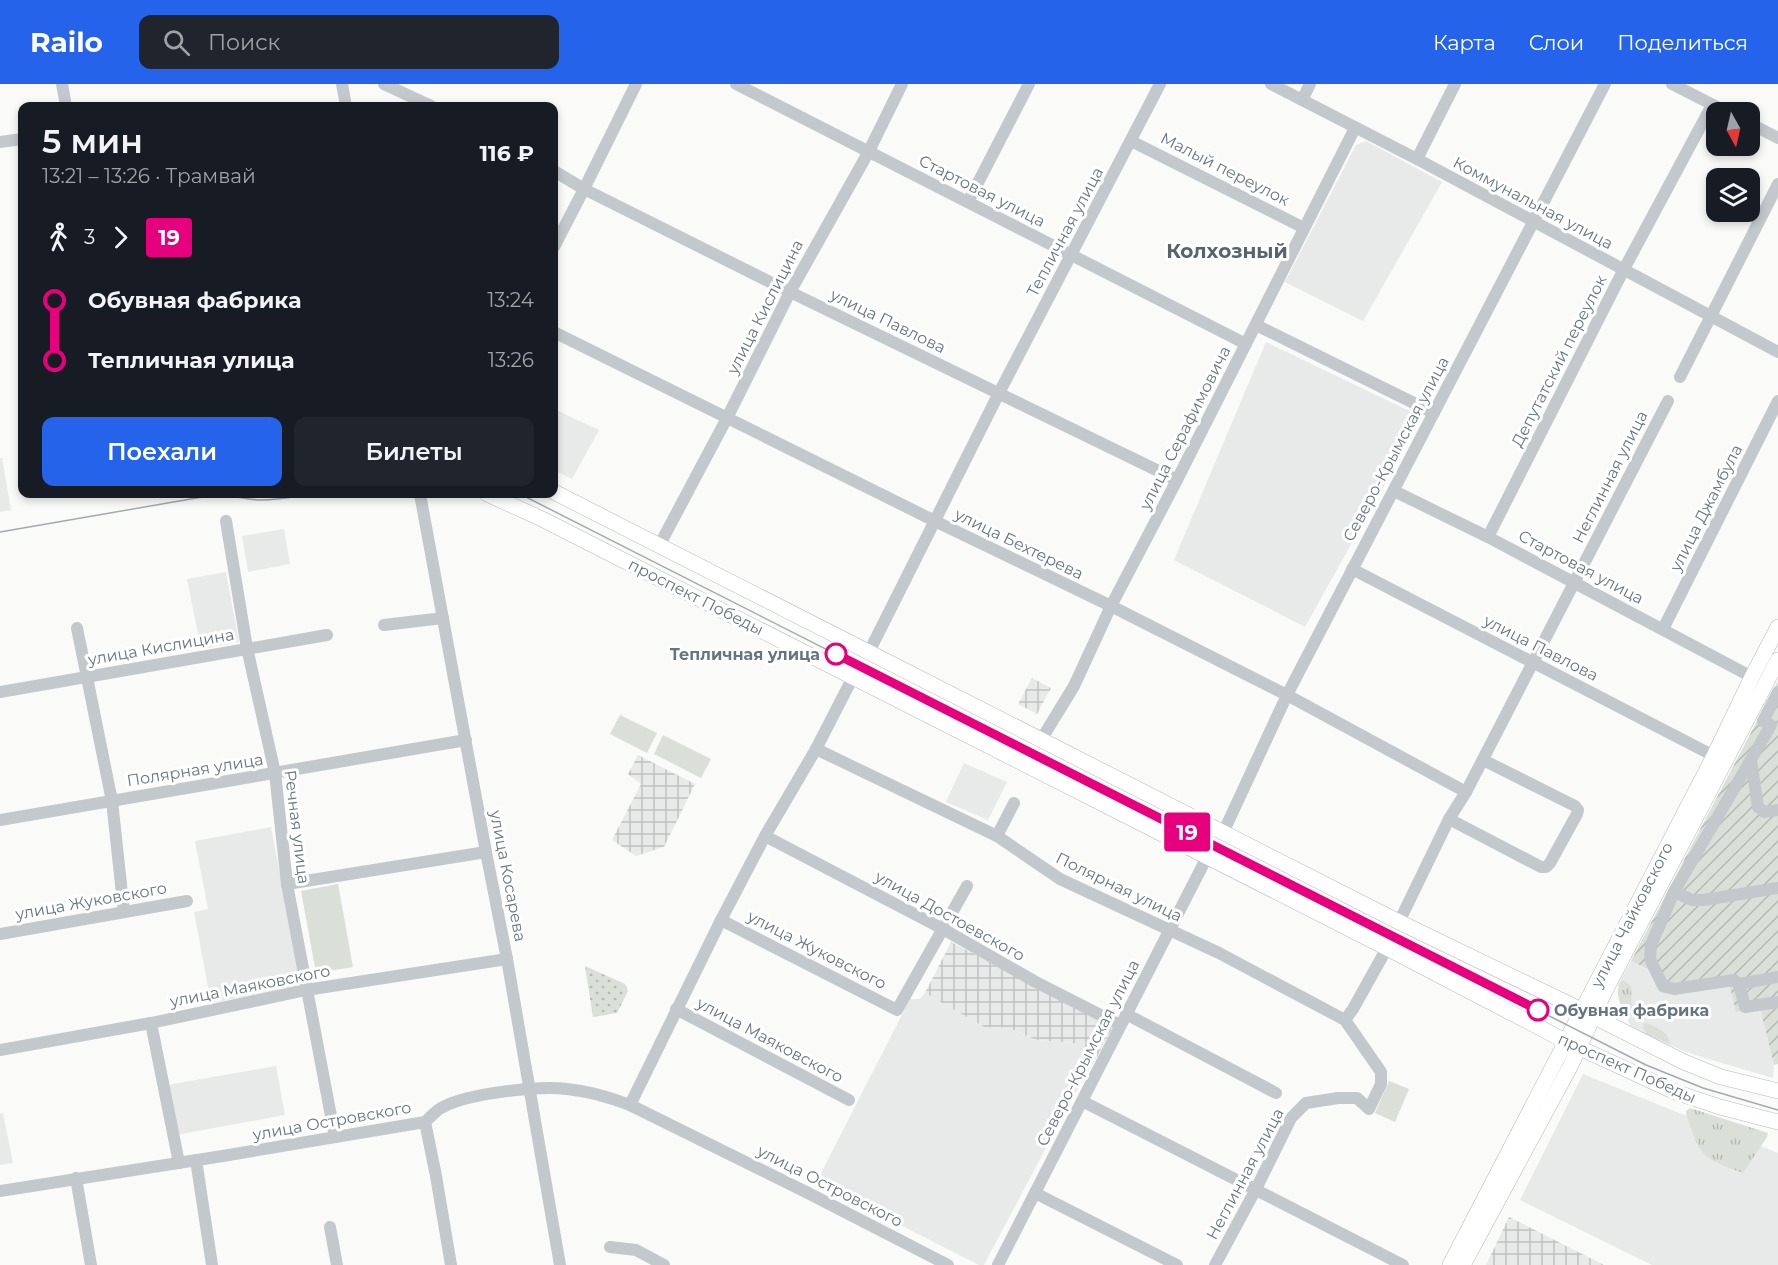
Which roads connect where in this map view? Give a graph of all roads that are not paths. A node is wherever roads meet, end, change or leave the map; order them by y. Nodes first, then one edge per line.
1 (62, 84) edge
2 (342, 84) edge
3 (384, 84) edge
4 (636, 84) edge
5 (736, 84) edge
6 (768, 84) edge
7 (902, 84) edge
8 (1029, 84) edge
9 (1160, 84) edge
10 (1271, 84) edge
11 (1310, 84) edge
12 (1455, 84) edge
13 (1605, 84) edge
14 (1672, 84) edge
15 (761, 96) junction
16 (1302, 100) junction
17 (65, 102) edge
18 (345, 102) edge
19 (422, 102) edge
20 (1706, 102) edge
21 (1706, 116) edge
22 (1354, 128) junction
23 (1760, 129) edge
24 (1778, 138) edge
25 (18, 140) edge
26 (1131, 141) junction
27 (0, 142) edge
28 (868, 153) junction
29 (1417, 159) junction
30 (558, 173) edge
31 (1778, 184) edge
32 (585, 189) junction
33 (968, 202) junction
34 (1532, 222) junction
35 (1304, 228) junction
36 (558, 240) edge
37 (1071, 255) junction
38 (1623, 271) junction
39 (789, 292) junction
40 (1711, 316) junction
41 (1256, 325) junction
42 (558, 334) edge
43 (1246, 344) junction
44 (1778, 352) edge
45 (1680, 376) dead end
46 (999, 393) junction
47 (1668, 401) dead end
48 (1778, 401) edge
49 (1434, 413) junction
50 (727, 418) junction
51 (1177, 480) junction
52 (1394, 491) junction
53 (558, 494) edge
54 (421, 498) edge
55 (496, 498) edge
56 (226, 521) dead end
57 (935, 522) junction
58 (1488, 537) junction
59 (660, 546) junction
60 (1352, 569) junction
61 (1575, 583) junction
62 (1111, 606) junction
63 (443, 618) junction
64 (384, 625) dead end
65 (1778, 627) edge
66 (77, 628) dead end
67 (1663, 629) junction
68 (327, 634) dead end
69 (247, 648) junction
70 (869, 652) junction
71 (1778, 660) edge
72 (1533, 662) junction
73 (86, 676) junction
74 (853, 677) junction
75 (1752, 677) junction
76 (0, 692) edge
77 (1778, 692) edge
78 (1287, 695) junction
79 (1774, 727) edge
80 (466, 740) junction
81 (1041, 740) junction
82 (816, 749) junction
83 (1714, 756) junction
84 (1483, 760) junction
85 (1751, 760) junction
86 (275, 773) junction
87 (1466, 792) junction
88 (112, 801) junction
89 (1014, 803) dead end
90 (1778, 810) edge
91 (1449, 819) junction
92 (0, 820) edge
93 (1223, 833) junction
94 (765, 836) junction
95 (997, 836) junction
96 (486, 852) junction
97 (1207, 857) junction
98 (287, 884) junction
99 (968, 886) dead end
100 (1778, 888) edge
101 (1674, 892) junction
102 (187, 901) dead end
103 (124, 912) junction
104 (721, 920) junction
105 (1399, 922) junction
106 (943, 929) junction
107 (1169, 930) junction
108 (0, 934) edge
109 (1387, 948) junction
110 (507, 958) junction
111 (1778, 977) edge
112 (1739, 984) junction
113 (306, 990) junction
114 (1778, 1002) edge
115 (676, 1009) junction
116 (1588, 1014) junction
117 (1123, 1019) junction
118 (1345, 1020) junction
119 (150, 1023) junction
120 (1573, 1044) junction
121 (0, 1050) edge
122 (530, 1089) junction
123 (1778, 1091) edge
124 (1276, 1093) dead end
125 (849, 1100) dead end
126 (1082, 1101) junction
127 (630, 1105) junction
128 (425, 1122) junction
129 (1778, 1122) edge
130 (335, 1137) junction
131 (196, 1160) junction
132 (178, 1163) junction
133 (75, 1178) junction
134 (1256, 1189) junction
135 (0, 1191) edge
136 (1035, 1193) junction
137 (330, 1227) dead end
138 (610, 1247) dead end
139 (91, 1265) edge
140 (212, 1265) edge
141 (337, 1265) edge
142 (451, 1265) edge
143 (560, 1265) edge
144 (664, 1265) edge
145 (948, 1265) edge
146 (998, 1265) edge
147 (1177, 1265) edge
148 (1215, 1265) edge
149 (1403, 1265) edge
150 (1450, 1265) edge
151 (1464, 1265) edge

1 - 17 street
2 - 18 street
3 - 19 street
4 - 32 street
5 - 15 street, Стартовая улица
6 - 15 street
7 - 28 street, улица Кислицина
8 - 33 street
9 - 26 street, Тепличная улица
10 - 16 street, Коммунальная улица
11 - 16 street
12 - 29 street
13 - 34 street, Северо-Крымская улица
14 - 20 street
15 - 28 street, Стартовая улица
16 - 22 street, Коммунальная улица
21 - 38 street, Депутатский переулок
22 - 29 street, Коммунальная улица
22 - 35 street, улица Серафимовича
23 - 24 street
25 - 27 street
26 - 35 street, Малый переулок
26 - 37 street, Тепличная улица
28 - 33 street, Стартовая улица
28 - 39 street, улица Кислицина
29 - 34 street, Коммунальная улица
30 - 32 street, улица Павлова
31 - 40 street
32 - 36 street
32 - 39 street, улица Павлова
33 - 37 street, Стартовая улица
34 - 38 street, Коммунальная улица
34 - 49 street, Северо-Крымская улица
35 - 41 street, улица Серафимовича
37 - 43 street, Стартовая улица
37 - 46 street, Тепличная улица
38 - 40 street, Коммунальная улица
38 - 58 street, Депутатский переулок
39 - 46 street, улица Павлова
39 - 50 street, улица Кислицина
40 - 44 street, Коммунальная улица
40 - 45 street
41 - 43 street, улица Серафимовича
41 - 49 street
42 - 50 street, улица Бехтерева
43 - 51 street, улица Серафимовича
46 - 51 street, улица Павлова
46 - 57 street, Тепличная улица
47 - 61 street, Неглинная улица
48 - 67 street, улица Джамбула
49 - 52 street, Северо-Крымская улица
50 - 57 street, улица Бехтерева
50 - 59 street, улица Кислицина
51 - 62 street, улица Серафимовича
52 - 58 street, Стартовая улица
52 - 60 street, Северо-Крымская улица
53 - 59 main road, проспект Победы
54 - 63 street, улица Косарева
55 - 74 main road, проспект Победы
56 - 69 street, Речная улица
57 - 62 street, улица Бехтерева
57 - 70 street, Тепличная улица
58 - 61 street, Стартовая улица
59 - 70 main road, проспект Победы
60 - 72 street, улица Павлова
60 - 78 street, Северо-Крымская улица
61 - 67 street, Стартовая улица
61 - 72 street, Неглинная улица
62 - 78 street, улица Бехтерева
62 - 81 street, улица Серафимовича
63 - 64 street
63 - 80 street, улица Косарева
65 - 75 main road, улица Чайковского
66 - 73 street
67 - 75 street, Стартовая улица
68 - 69 street, улица Кислицина
69 - 73 street, улица Кислицина
69 - 86 street, Речная улица
70 - 81 main road, проспект Победы
71 - 116 main road, улица Чайковского
72 - 83 street, улица Павлова
72 - 84 street, Неглинная улица
73 - 76 street, улица Кислицина
73 - 88 street
74 - 82 street
74 - 97 main road, проспект Победы
75 - 83 main road, улица Чайковского
77 - 79 street
78 - 87 street, улица Бехтерева
78 - 93 street, Северо-Крымская улица
79 - 85 street
80 - 86 street, Полярная улица
80 - 96 street, улица Косарева
81 - 93 main road, проспект Победы
82 - 94 street
82 - 95 street, Полярная улица
83 - 116 main road, улица Чайковского
84 - 87 street, Неглинная улица
84 - 91 street
85 - 90 street
85 - 101 street
86 - 88 street, Полярная улица
86 - 98 street, Речная улица
87 - 91 street, Неглинная улица
88 - 92 street, Полярная улица
88 - 103 street
89 - 95 street
91 - 105 street, Неглинная улица
93 - 105 main road, проспект Победы
94 - 104 street
94 - 106 street, улица Достоевского
95 - 107 street, Полярная улица
96 - 98 street
96 - 110 street, улица Косарева
97 - 107 street, Северо-Крымская улица
97 - 109 main road, проспект Победы
98 - 113 street, Речная улица
99 - 106 street
100 - 101 street
101 - 112 street
102 - 103 street, улица Жуковского
103 - 108 street, улица Жуковского
104 - 106 street, улица Жуковского
104 - 115 street
105 - 116 main road, проспект Победы
106 - 117 street, улица Достоевского
107 - 117 street, Северо-Крымская улица
107 - 118 street, Полярная улица
109 - 118 street
109 - 120 main road, проспект Победы
110 - 113 street, улица Маяковского
110 - 122 street, улица Косарева
111 - 112 street
112 - 114 street
113 - 119 street, улица Маяковского
113 - 130 street, Речная улица
115 - 125 street, улица Маяковского
115 - 127 street
116 - 120 main road, улица Чайковского
116 - 123 main road, проспект Победы
117 - 124 street, улица Достоевского
117 - 126 street, Северо-Крымская улица
118 - 134 street, Неглинная улица
119 - 121 street, улица Маяковского
119 - 132 street
120 - 129 main road, проспект Победы
120 - 150 main road, улица Чайковского
120 - 151 main road, улица Чайковского
122 - 127 street, улица Островского
122 - 128 street, улица Островского
122 - 143 street, улица Косарева
126 - 134 street
126 - 136 street, Северо-Крымская улица
127 - 145 street, улица Островского
128 - 130 street, улица Островского
128 - 142 street
130 - 131 street, улица Островского
131 - 132 street, улица Островского
131 - 140 street
132 - 133 street, улица Островского
133 - 135 street, улица Островского
133 - 139 street
134 - 148 street, Неглинная улица
134 - 149 street
136 - 146 street, Северо-Крымская улица
136 - 147 street
137 - 141 street
138 - 144 street

